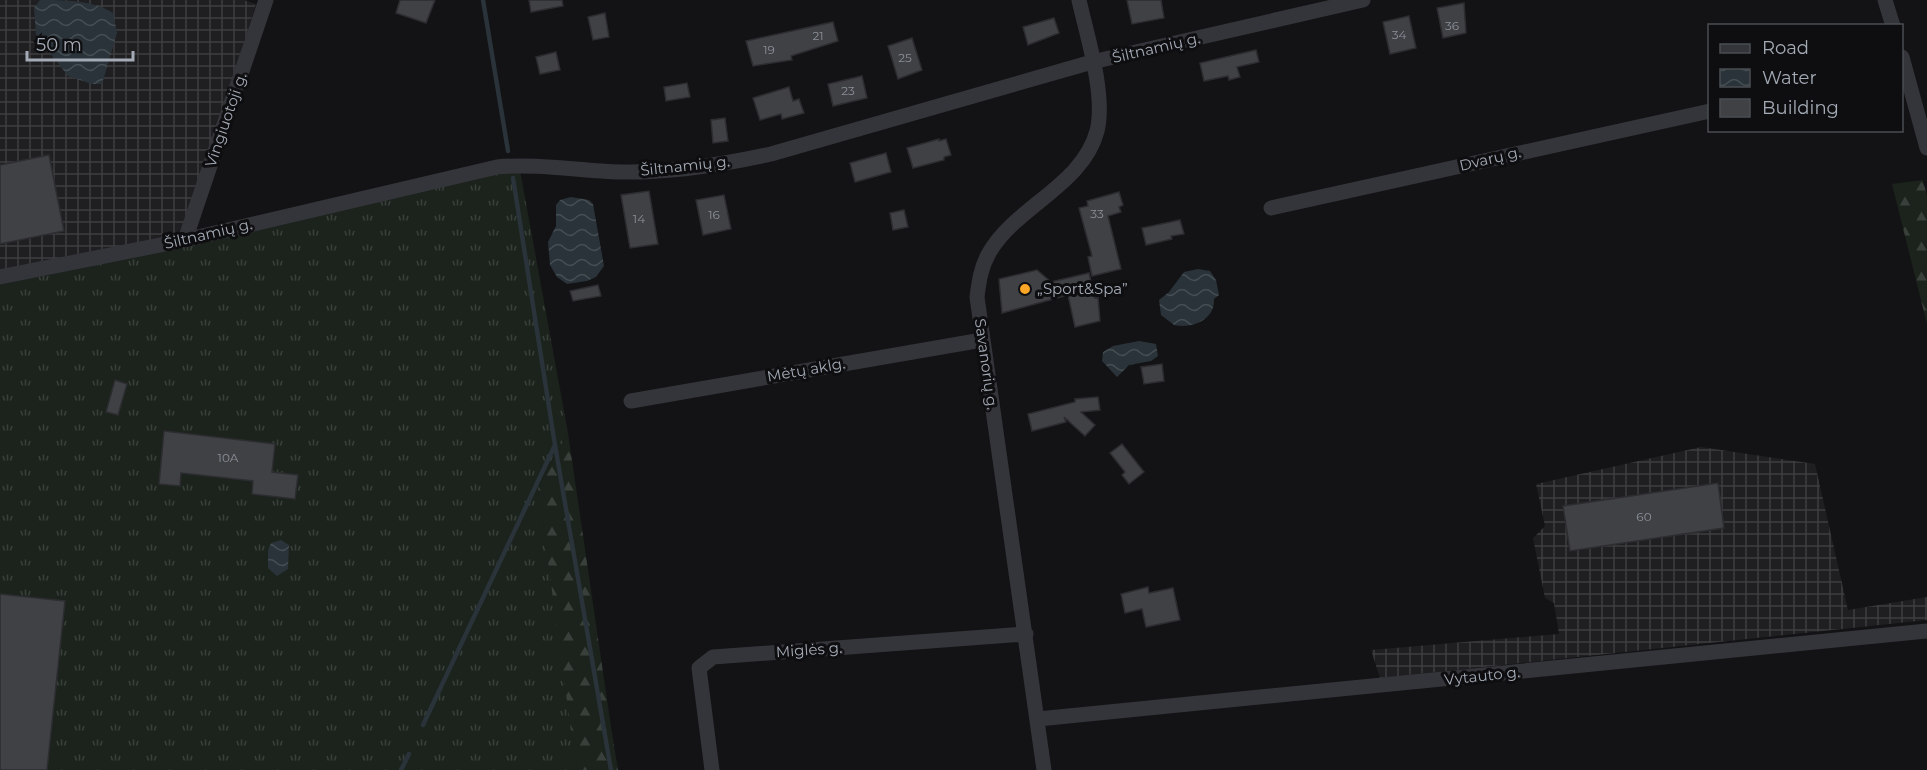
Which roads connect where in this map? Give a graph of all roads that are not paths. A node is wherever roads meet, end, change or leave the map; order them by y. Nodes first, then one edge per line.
1 (266, 0) edge
2 (1079, 0) edge
3 (1363, 0) edge
4 (1885, 0) edge
5 (1892, 24) edge
6 (1092, 63) junction
7 (1903, 67) edge
8 (1708, 111) edge
9 (1927, 148) edge
10 (1271, 208) dead end
11 (185, 240) junction
12 (0, 277) edge
13 (981, 340) junction
14 (631, 401) dead end
15 (1927, 632) edge
16 (1026, 634) junction
17 (1038, 719) junction
18 (712, 770) edge
19 (1044, 770) edge

1 - 11 street, Vingiuotoji g.
2 - 6 street, Savanorių g.
3 - 6 street, Šiltnamių g.
4 - 5 street
6 - 11 street, Šiltnamių g.
6 - 13 street, Savanorių g.
7 - 9 street
8 - 10 street, Dvarų g.
11 - 12 street, Šiltnamių g.
13 - 14 street, Mėtų aklg.
13 - 16 street, Savanorių g.
15 - 17 street, Vytauto g.
16 - 17 street, Savanorių g.
16 - 18 street, Miglės g.
17 - 19 street, Savanorių g.

